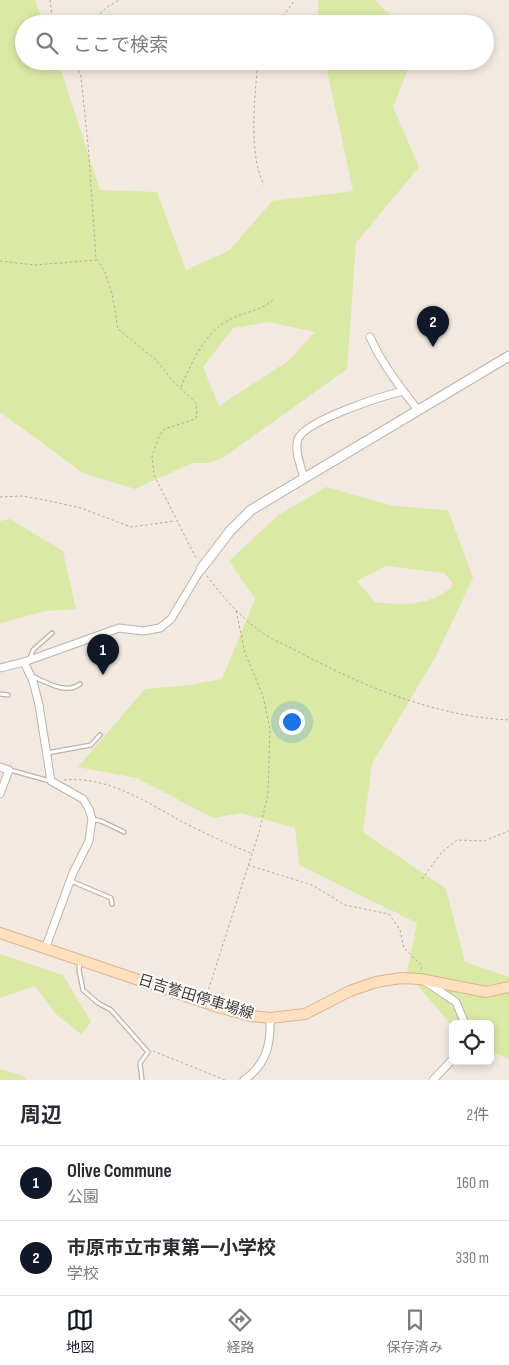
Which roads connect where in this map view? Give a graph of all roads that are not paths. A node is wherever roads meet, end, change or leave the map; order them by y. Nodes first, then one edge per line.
1 (370, 337) dead end
2 (509, 356) edge
3 (403, 391) junction
4 (418, 410) junction
5 (304, 478) junction
6 (201, 569) joint
7 (52, 633) dead end
8 (27, 661) junction
9 (0, 668) edge
10 (31, 676) junction
11 (80, 684) dead end
12 (0, 694) edge
13 (8, 695) dead end
14 (100, 735) dead end
15 (47, 753) junction
16 (0, 767) edge
17 (9, 770) junction
18 (51, 781) junction
19 (0, 794) edge
20 (92, 820) junction
21 (124, 832) dead end
22 (70, 880) junction
23 (112, 904) dead end
24 (0, 933) edge
25 (45, 949) junction
26 (80, 960) junction
27 (420, 979) junction
28 (509, 987) edge
29 (270, 1018) junction
30 (463, 1020) edge
31 (449, 1063) edge
32 (142, 1080) edge
33 (244, 1080) edge
34 (433, 1080) edge

1 - 3 street
2 - 4 street
3 - 4 street
3 - 5 street
4 - 5 street
5 - 6 street
6 - 8 street
7 - 8 lane
8 - 9 street
8 - 10 street
10 - 11 lane
10 - 15 street
12 - 13 lane
14 - 15 lane
15 - 18 street
16 - 17 street
17 - 18 lane
17 - 19 street
18 - 20 street
20 - 21 lane
20 - 22 street
22 - 23 lane
22 - 25 street
24 - 25 main road, 日吉誉田停車場線
25 - 26 main road, 日吉誉田停車場線
26 - 29 main road, 日吉誉田停車場線
26 - 32 lane
27 - 28 main road, 日吉誉田停車場線
27 - 29 main road, 日吉誉田停車場線
27 - 30 street
29 - 33 street
31 - 34 street

